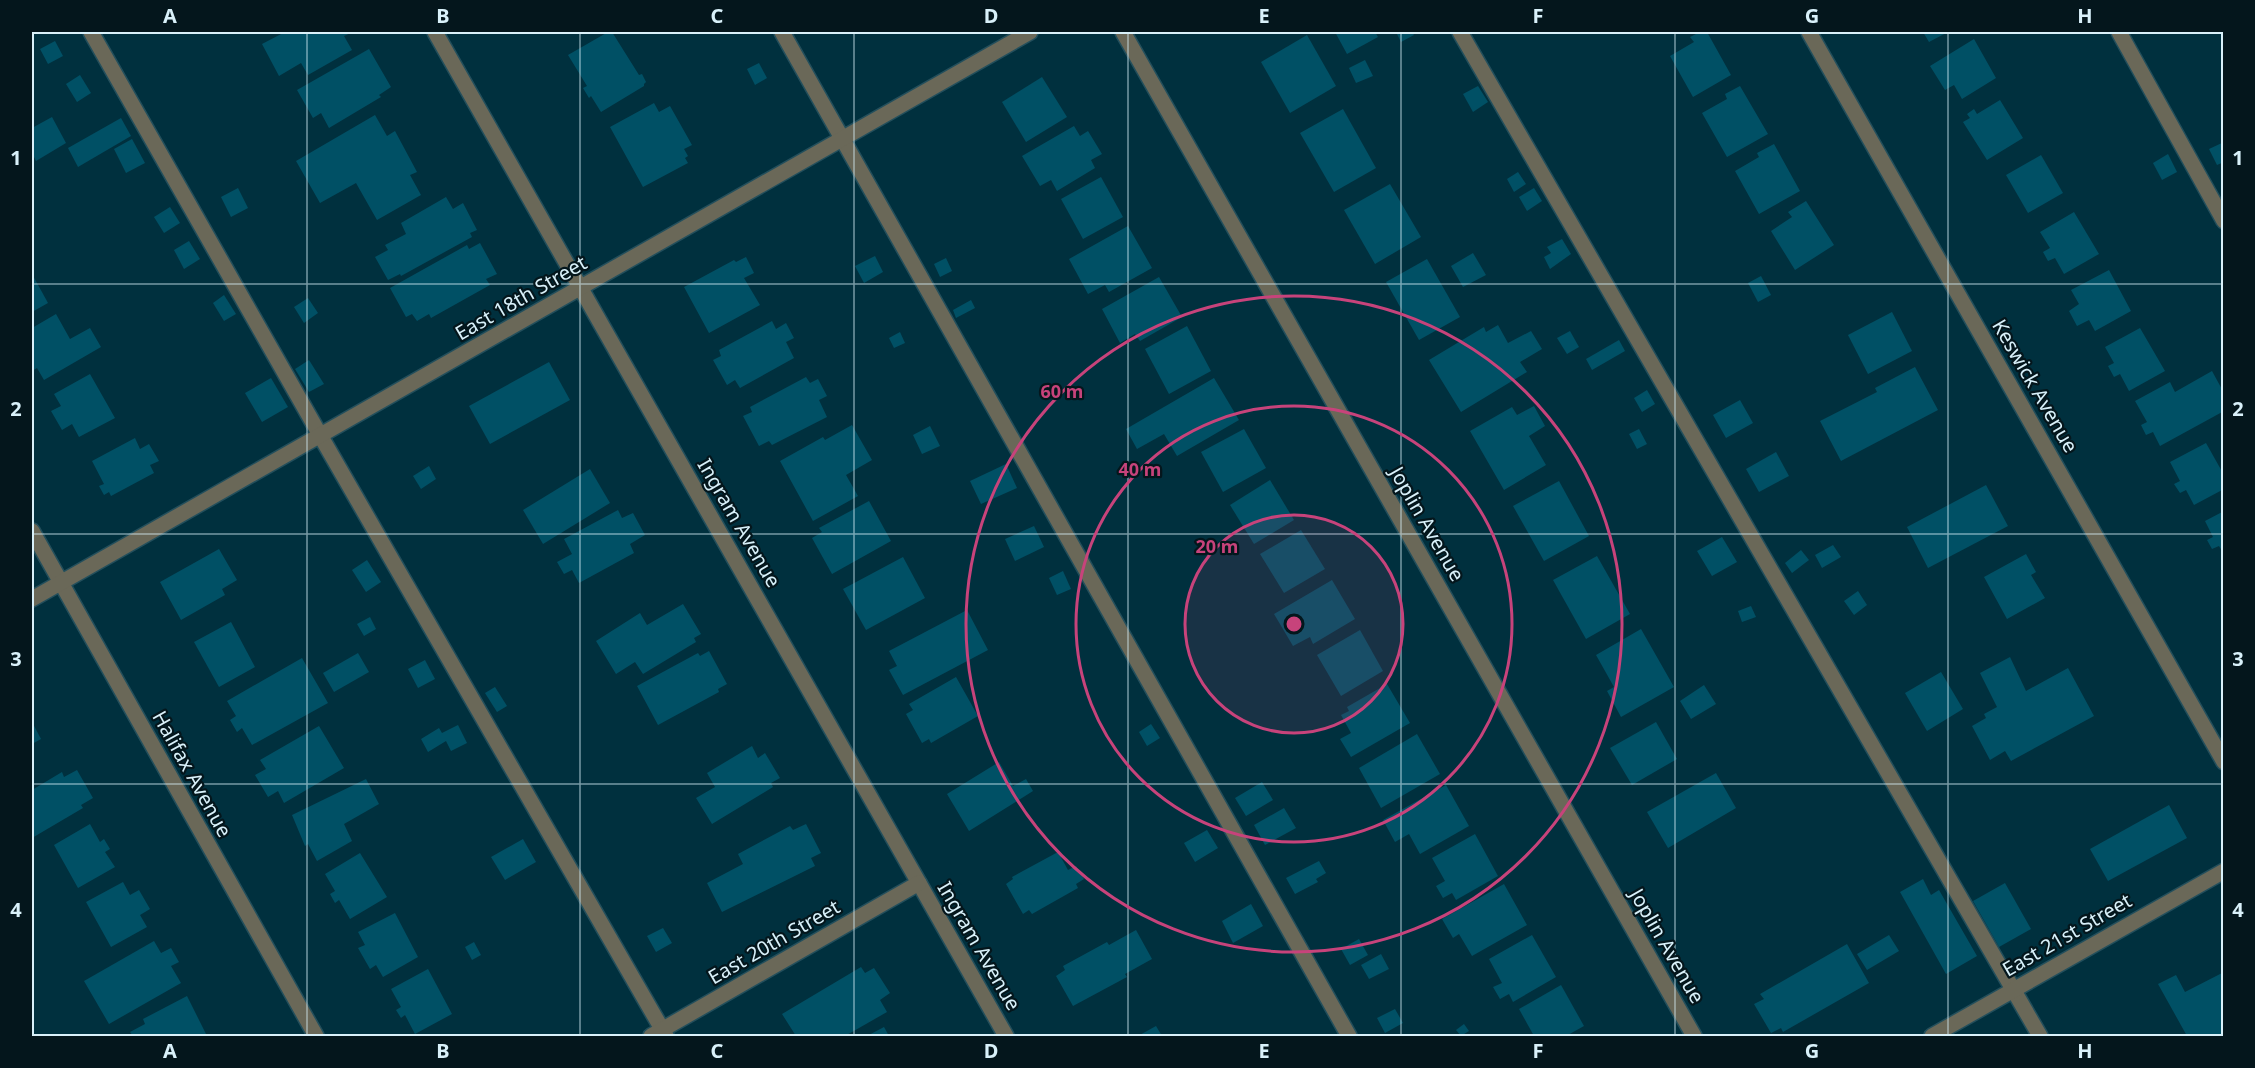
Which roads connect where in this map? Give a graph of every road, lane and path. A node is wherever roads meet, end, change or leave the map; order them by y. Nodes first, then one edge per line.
1 (91, 32) edge
2 (435, 32) edge
3 (782, 32) edge
4 (1030, 32) edge
5 (1123, 32) edge
6 (1460, 32) edge
7 (1809, 32) edge
8 (2119, 32) edge
9 (841, 140) junction
10 (2223, 221) edge
11 (581, 288) junction
12 (320, 435) junction
13 (32, 531) edge
14 (61, 583) junction
15 (32, 599) edge
16 (2223, 762) edge
17 (2223, 871) edge
18 (919, 883) junction
19 (2013, 990) junction
20 (660, 1034) edge
21 (316, 1036) edge
22 (1006, 1036) edge
23 (1349, 1036) edge
24 (1694, 1036) edge
25 (1932, 1036) edge
26 (2040, 1036) edge

1 - 12 street
2 - 11 street, Ingram Avenue
3 - 9 street
4 - 9 street, East 18th Street
5 - 24 street, Joplin Avenue
6 - 19 street
7 - 16 street, Keswick Avenue
8 - 10 street
9 - 11 street, East 18th Street
9 - 23 street
11 - 12 street, East 18th Street
11 - 18 street, Ingram Avenue
12 - 14 street, East 18th Street
12 - 20 street
13 - 14 street, Halifax Avenue
14 - 15 street, East 18th Street
14 - 21 street, Halifax Avenue
17 - 19 street, East 21st Street
18 - 20 street, East 20th Street
18 - 22 street, Ingram Avenue
19 - 25 street, East 21st Street
19 - 26 street

